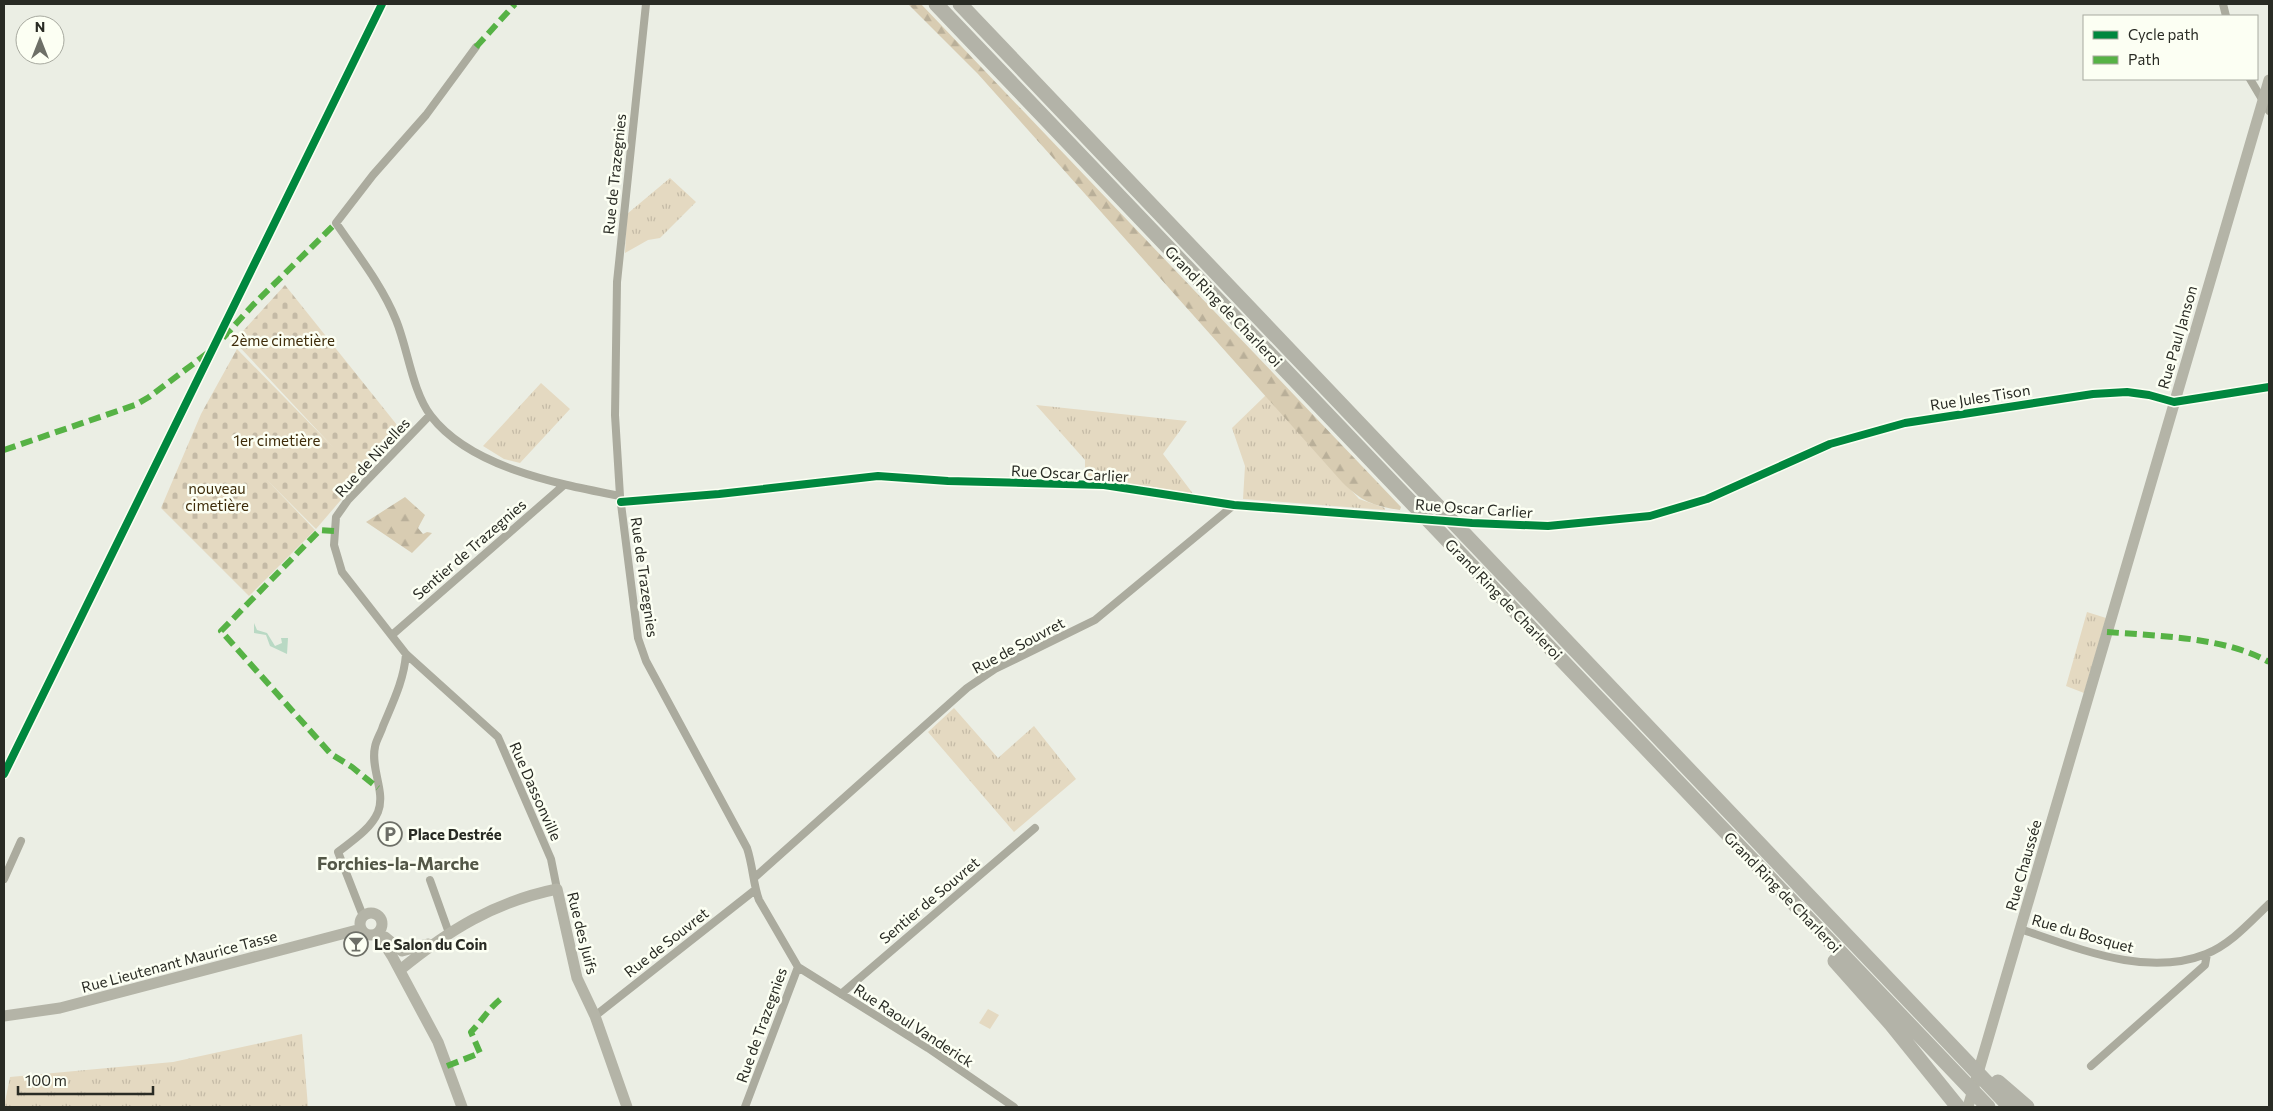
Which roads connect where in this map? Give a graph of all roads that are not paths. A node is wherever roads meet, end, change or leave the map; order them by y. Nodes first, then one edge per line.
1 (646, 4) edge
2 (936, 4) edge
3 (960, 4) edge
4 (476, 47) dead end
5 (2251, 80) edge
6 (2269, 80) edge
7 (2263, 99) junction
8 (2269, 111) edge
9 (2269, 387) edge
10 (2174, 402) junction
11 (430, 415) junction
12 (564, 485) junction
13 (620, 499) junction
14 (1234, 505) junction
15 (1548, 526) joint
16 (2107, 632) joint
17 (392, 635) junction
18 (406, 654) junction
19 (1035, 828) dead end
20 (21, 841) dead end
21 (754, 878) junction
22 (4, 879) edge
23 (430, 880) dead end
24 (557, 889) junction
25 (755, 890) junction
26 (2269, 904) edge
27 (363, 916) junction
28 (1810, 920) junction
29 (361, 929) junction
30 (2020, 929) junction
31 (379, 932) junction
32 (450, 932) junction
33 (436, 941) junction
34 (2207, 954) junction
35 (798, 967) junction
36 (400, 970) junction
37 (841, 994) junction
38 (4, 1016) edge
39 (595, 1016) junction
40 (1969, 1065) junction
41 (2091, 1066) dead end
42 (462, 1107) edge
43 (627, 1107) edge
44 (745, 1107) edge
45 (1014, 1107) edge
46 (1958, 1107) edge
47 (1968, 1107) edge
48 (1988, 1107) edge
49 (2010, 1107) edge
50 (2027, 1107) edge

1 - 13 street, Rue de Trazegnies
2 - 28 highway, Grand Ring de Charleroi
3 - 40 highway, Grand Ring de Charleroi
4 - 11 street
5 - 7 street
6 - 7 street, Rue Paul Janson
7 - 8 street
7 - 10 street, Rue Paul Janson
9 - 10 street, Rue Jules Tison
10 - 15 street, Rue Jules Tison
10 - 16 street, Rue Paul Janson
11 - 12 street, Rue Oscar Carlier
11 - 17 street, Rue de Nivelles
12 - 13 street, Rue Oscar Carlier
12 - 17 street, Sentier de Trazegnies
13 - 14 street, Rue Oscar Carlier
13 - 21 street, Rue de Trazegnies
14 - 15 street, Rue Oscar Carlier
14 - 21 street, Rue de Souvret
16 - 30 street, Rue Chaussée
17 - 18 street, Rue de Nivelles
18 - 24 street, Rue Dassonville
18 - 27 street
19 - 37 street, Sentier de Souvret
20 - 22 street
21 - 25 street, Rue de Trazegnies
23 - 32 street
24 - 32 street, Rue des Juifs
24 - 39 street, Rue des Juifs
25 - 35 street, Rue de Trazegnies
25 - 39 street, Rue de Souvret
26 - 34 street, Rue du Bosquet
27 - 29 street
27 - 31 street
28 - 46 highway
28 - 48 highway, Grand Ring de Charleroi
29 - 31 street
29 - 38 street, Rue Lieutenant Maurice Tasse
30 - 34 street, Rue du Bosquet
30 - 47 street, Rue Chaussée
31 - 33 street, Rue des Juifs
31 - 36 street
32 - 33 street, Rue des Juifs
33 - 36 street, Rue des Juifs
34 - 41 street
35 - 37 street, Rue Raoul Vanderick
35 - 44 street, Rue de Trazegnies
36 - 42 street
37 - 45 street, Rue Raoul Vanderick
39 - 43 street, Rue des Juifs
40 - 49 highway, Grand Ring de Charleroi
40 - 50 highway

